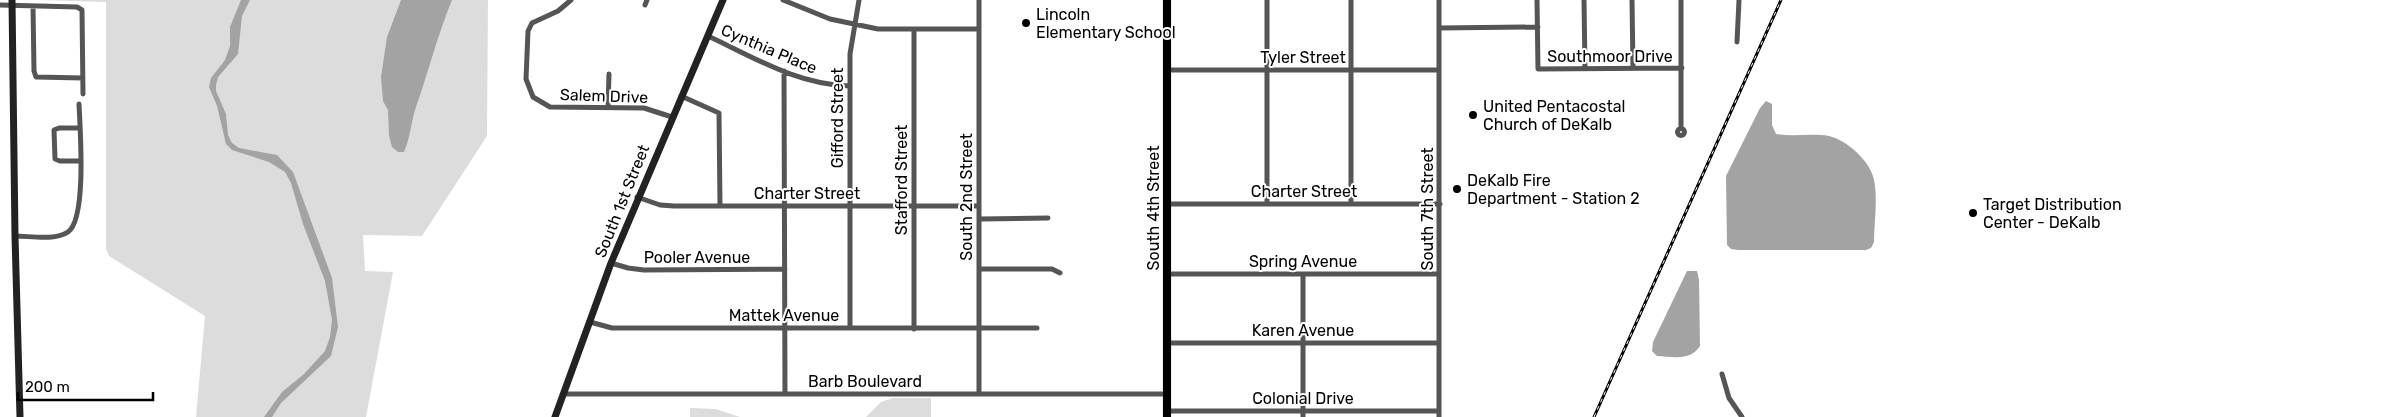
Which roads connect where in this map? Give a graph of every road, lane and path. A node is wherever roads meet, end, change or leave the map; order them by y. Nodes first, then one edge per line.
1 (571, 0) edge
2 (723, 0) edge
3 (783, 0) edge
4 (859, 0) edge
5 (978, 0) edge
6 (1167, 0) edge
7 (1267, 0) edge
8 (1351, 0) edge
9 (1439, 0) edge
10 (1537, 0) edge
11 (1584, 0) edge
12 (1632, 0) edge
13 (1681, 0) edge
14 (1739, 0) edge
15 (12, 2) edge
16 (0, 5) edge
17 (33, 6) junction
18 (853, 25) junction
19 (1538, 27) junction
20 (1439, 28) junction
21 (979, 29) junction
22 (914, 30) junction
23 (708, 36) junction
24 (1737, 42) dead end
25 (1633, 68) junction
26 (1682, 68) junction
27 (1351, 69) junction
28 (1585, 69) junction
29 (1167, 70) junction
30 (1267, 70) junction
31 (1439, 70) junction
32 (784, 71) junction
33 (609, 74) dead end
34 (83, 78) junction
35 (849, 86) junction
36 (83, 94) dead end
37 (681, 96) junction
38 (79, 104) dead end
39 (608, 108) junction
40 (672, 117) junction
41 (80, 128) junction
42 (1681, 128) dead end
43 (81, 161) junction
44 (638, 197) junction
45 (1351, 203) junction
46 (1168, 204) junction
47 (1267, 204) junction
48 (1440, 204) junction
49 (720, 206) junction
50 (786, 206) junction
51 (850, 206) junction
52 (914, 206) junction
53 (978, 206) junction
54 (1048, 218) dead end
55 (979, 219) junction
56 (15, 236) junction
57 (611, 263) junction
58 (785, 269) junction
59 (979, 269) junction
60 (1060, 273) dead end
61 (1167, 274) junction
62 (1303, 274) junction
63 (1440, 274) junction
64 (590, 322) junction
65 (785, 328) junction
66 (850, 328) junction
67 (1037, 328) dead end
68 (914, 329) junction
69 (979, 329) junction
70 (1167, 342) junction
71 (1303, 342) junction
72 (1439, 342) junction
73 (1722, 374) dead end
74 (563, 394) junction
75 (785, 394) junction
76 (979, 394) junction
77 (1167, 394) junction
78 (1167, 414) edge
79 (1303, 414) edge
80 (1439, 414) edge
81 (20, 417) edge
82 (555, 417) edge
83 (1742, 417) edge

1 - 39 street, Salem Drive
2 - 23 street, South 1st Street
3 - 18 street
4 - 18 street, Gifford Street
5 - 21 street, South 2nd Street
6 - 29 main road, South 4th Street
7 - 30 street
8 - 27 street
9 - 20 street, South 7th Street
10 - 19 street
11 - 28 street
12 - 25 street
13 - 26 street
14 - 24 street
15 - 16 street
15 - 17 street
15 - 56 street
17 - 34 street
17 - 34 street
18 - 22 street
18 - 35 street, Gifford Street
19 - 20 street, Southmoor Drive
19 - 28 street, Southmoor Drive
20 - 31 street, South 7th Street
21 - 22 street
21 - 53 street, South 2nd Street
22 - 52 street, Stafford Street
23 - 32 street, Cynthia Place
23 - 37 street, South 1st Street
25 - 26 street, Southmoor Drive
25 - 28 street, Southmoor Drive
26 - 42 street
27 - 30 street, Tyler Street
27 - 31 street, Tyler Street
27 - 45 street
29 - 30 street, Tyler Street
29 - 46 main road, South 4th Street
30 - 47 street
31 - 48 street, South 7th Street
32 - 35 street, Cynthia Place
32 - 50 street
33 - 39 street
34 - 36 street
35 - 51 street, Gifford Street
37 - 40 street, South 1st Street
37 - 49 street
38 - 41 street
39 - 40 street, Salem Drive
40 - 44 street, South 1st Street
41 - 43 street
41 - 43 street
43 - 56 street
44 - 49 street, Charter Street
44 - 57 street, South 1st Street
45 - 47 street, Charter Street
45 - 48 street, Charter Street
46 - 47 street, Charter Street
46 - 61 main road, South 4th Street
48 - 63 street, South 7th Street
49 - 50 street, Charter Street
50 - 51 street, Charter Street
50 - 58 street
51 - 52 street, Charter Street
51 - 66 street, Gifford Street
52 - 53 street, Charter Street
52 - 68 street, Stafford Street
53 - 55 street, South 2nd Street
54 - 55 street
55 - 59 street, South 2nd Street
56 - 81 street
57 - 58 street, Pooler Avenue
57 - 64 street, South 1st Street
58 - 65 street
59 - 60 street
59 - 69 street, South 2nd Street
61 - 62 street, Spring Avenue
61 - 70 main road, South 4th Street
62 - 63 street, Spring Avenue
62 - 71 street
63 - 72 street, South 7th Street
64 - 65 street, Mattek Avenue
64 - 74 street, South 1st Street
65 - 66 street, Mattek Avenue
65 - 75 street
66 - 68 street, Mattek Avenue
67 - 69 street, Mattek Avenue
68 - 69 street, Mattek Avenue
69 - 76 street, South 2nd Street
70 - 71 street, Karen Avenue
70 - 77 main road, South 4th Street
71 - 72 street, Karen Avenue
71 - 79 street
72 - 80 street, South 7th Street
73 - 83 street
74 - 75 street, Barb Boulevard
74 - 82 street, South 1st Street
75 - 76 street, Barb Boulevard
76 - 77 street, Barb Boulevard
77 - 78 main road, South 4th Street
78 - 79 street, Colonial Drive
79 - 80 street, Colonial Drive

